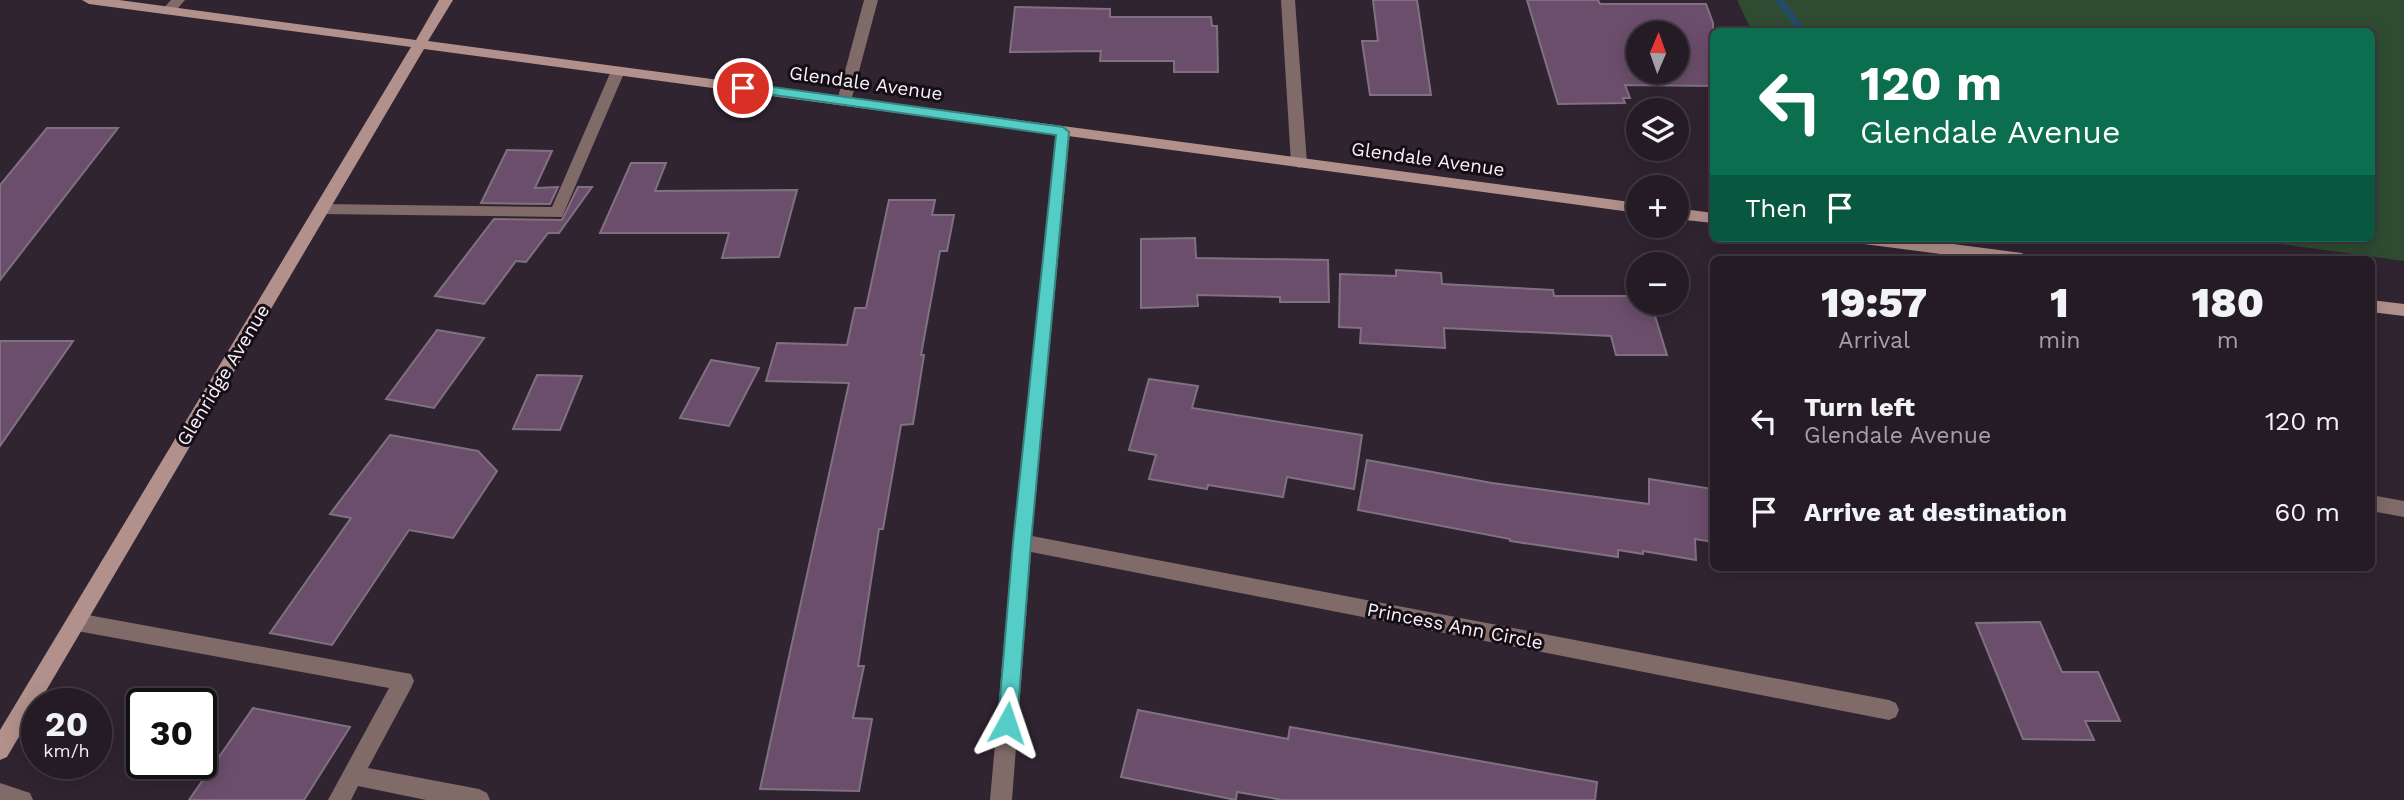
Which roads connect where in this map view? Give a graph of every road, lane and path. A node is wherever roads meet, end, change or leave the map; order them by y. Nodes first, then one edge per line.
1 (89, 0) edge
2 (178, 0) edge
3 (446, 0) edge
4 (871, 0) edge
5 (1288, 0) edge
6 (167, 11) junction
7 (419, 46) junction
8 (618, 71) junction
9 (844, 101) junction
10 (1063, 132) junction
11 (1299, 163) junction
12 (1626, 206) edge
13 (322, 209) junction
14 (1689, 215) edge
15 (1710, 218) edge
16 (1894, 242) edge
17 (1999, 256) edge
18 (2375, 306) edge
19 (2404, 310) edge
20 (2375, 504) edge
21 (2404, 509) edge
22 (1022, 542) junction
23 (77, 622) junction
24 (1889, 710) dead end
25 (0, 750) edge
26 (353, 775) junction
27 (0, 794) edge
28 (22, 800) edge
29 (339, 800) edge
30 (479, 800) edge
31 (1001, 800) edge

1 - 6 main road, Glendale Avenue
2 - 6 street
3 - 7 main road, Glenridge Avenue
4 - 9 street
5 - 11 street
6 - 7 main road, Glendale Avenue
7 - 8 main road, Glendale Avenue
7 - 13 main road, Glenridge Avenue
8 - 9 main road, Glendale Avenue
8 - 13 street
9 - 10 main road, Glendale Avenue
10 - 11 main road, Glendale Avenue
10 - 22 street
11 - 12 main road, Glendale Avenue
13 - 23 main road, Glenridge Avenue
14 - 15 main road
16 - 17 main road
18 - 19 main road
20 - 21 street
22 - 24 street, Princess Ann Circle
22 - 31 street
23 - 25 main road, Glenridge Avenue
23 - 26 street
26 - 29 street
26 - 30 street
27 - 28 street

